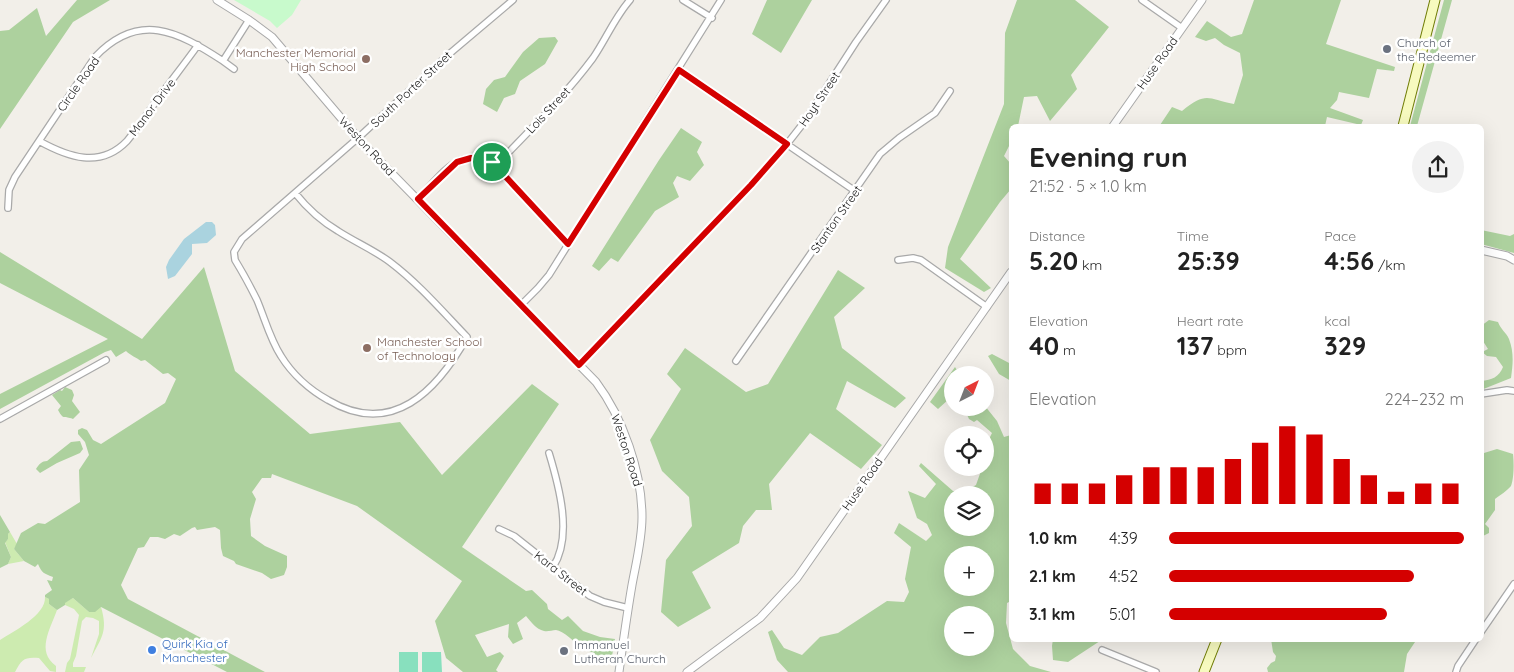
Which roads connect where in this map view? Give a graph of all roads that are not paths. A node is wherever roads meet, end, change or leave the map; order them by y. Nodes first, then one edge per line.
1 (217, 0) edge
2 (513, 0) edge
3 (630, 0) edge
4 (683, 0) edge
5 (722, 0) edge
6 (886, 0) edge
7 (1142, 0) edge
8 (1202, 0) edge
9 (1435, 0) edge
10 (712, 18) junction
11 (249, 20) junction
12 (1182, 28) junction
13 (198, 45) junction
14 (222, 61) junction
15 (234, 69) dead end
16 (679, 70) junction
17 (950, 91) dead end
18 (1114, 124) edge
19 (1404, 124) edge
20 (358, 138) junction
21 (39, 141) junction
22 (787, 144) junction
23 (492, 162) junction
24 (855, 191) junction
25 (295, 193) junction
26 (418, 199) junction
27 (8, 208) dead end
28 (568, 244) junction
29 (1484, 251) edge
30 (898, 260) dead end
31 (1514, 260) edge
32 (1009, 275) edge
33 (521, 304) junction
34 (987, 307) junction
35 (106, 360) dead end
36 (736, 361) dead end
37 (579, 365) junction
38 (1514, 391) edge
39 (1484, 394) edge
40 (0, 419) edge
41 (549, 454) dead end
42 (499, 529) dead end
43 (553, 567) junction
44 (1514, 584) edge
45 (628, 608) junction
46 (1484, 628) edge
47 (1216, 642) edge
48 (1474, 642) edge
49 (1102, 650) dead end
50 (619, 672) edge
51 (687, 672) edge
52 (1156, 672) edge
53 (1204, 672) edge
54 (1456, 672) edge

1 - 11 street, Weston Road
2 - 20 street, South Porter Street
3 - 23 street, Lois Street
4 - 10 street
5 - 10 street
6 - 22 street, Hoyt Street
7 - 12 street
8 - 12 street, Huse Road
9 - 19 main road
10 - 16 street
11 - 14 street
11 - 20 street, Weston Road
12 - 18 street, Huse Road
13 - 14 street, Circle Road
13 - 21 street, Circle Road
13 - 21 street, Manor Drive
14 - 15 street, Circle Road
16 - 22 street
16 - 28 street
17 - 24 street, Stanton Street
20 - 25 street, South Porter Street
20 - 26 street, Weston Road
21 - 27 street, Circle Road
22 - 24 street
22 - 37 street, Hoyt Street
23 - 26 street
23 - 28 street
24 - 36 street, Stanton Street
25 - 25 street, South Porter Street
26 - 33 street, Weston Road
28 - 33 street
29 - 31 street
30 - 34 street
32 - 34 street, Huse Road
33 - 37 street, Weston Road
34 - 51 street, Huse Road
35 - 40 street
37 - 45 street, Weston Road
38 - 39 street
41 - 43 street
42 - 43 street, Kara Street
43 - 45 street, Kara Street
44 - 46 street
45 - 50 street, Weston Road
47 - 53 main road
48 - 54 street
49 - 52 street

